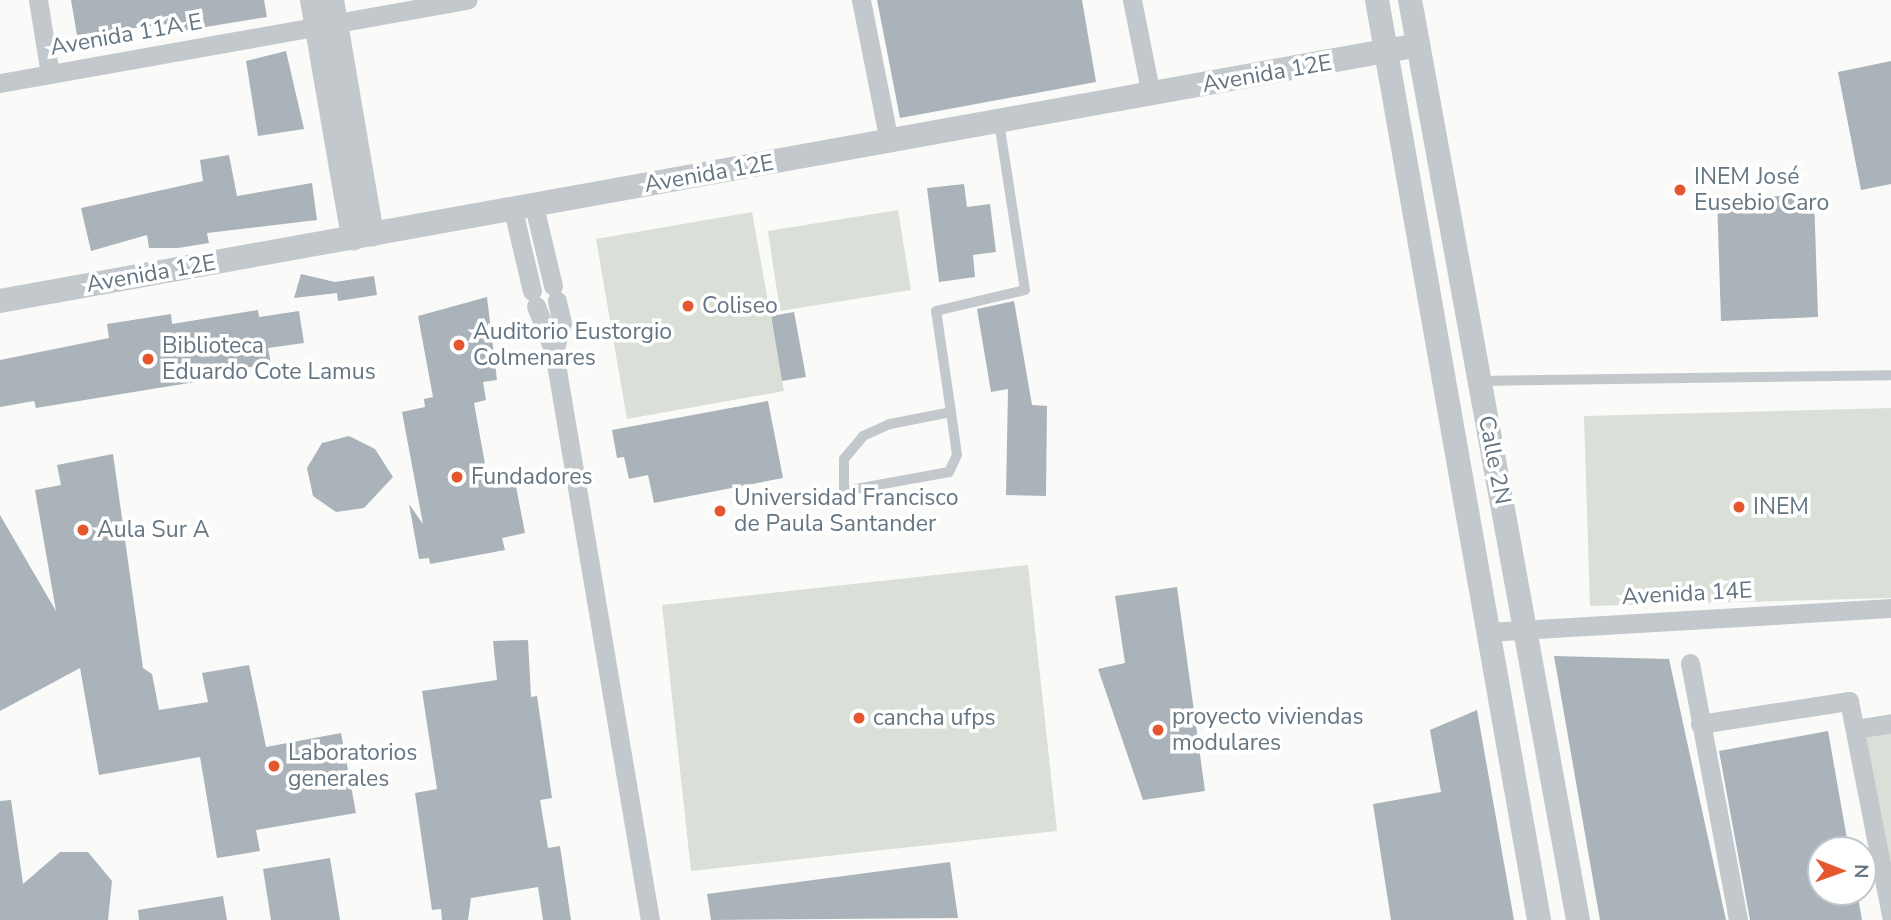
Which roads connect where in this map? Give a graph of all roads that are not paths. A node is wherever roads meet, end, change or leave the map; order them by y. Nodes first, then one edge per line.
1 (38, 0) edge
2 (312, 0) edge
3 (468, 0) edge
4 (861, 0) edge
5 (1132, 0) edge
6 (1377, 0) edge
7 (1410, 0) edge
8 (328, 16) edge
9 (1418, 45) junction
10 (1386, 53) junction
11 (50, 74) junction
12 (0, 83) edge
13 (1151, 95) junction
14 (999, 122) junction
15 (889, 142) junction
16 (523, 208) junction
17 (362, 236) junction
18 (0, 301) edge
19 (554, 352) junction
20 (1891, 375) edge
21 (1479, 381) junction
22 (951, 412) junction
23 (1891, 608) edge
24 (1526, 627) junction
25 (1487, 632) junction
26 (1690, 663) dead end
27 (1891, 723) edge
28 (1700, 724) junction
29 (1855, 729) junction
30 (1559, 810) junction
31 (1521, 817) junction
32 (1891, 916) edge
33 (650, 920) edge
34 (1539, 920) edge
35 (1578, 920) edge
36 (1738, 920) edge

1 - 11 street
2 - 8 street
3 - 8 street, Avenida 11A E
4 - 15 street
5 - 13 street
6 - 10 street, Calle 2N
7 - 9 street, Calle 2N
8 - 11 street, Avenida 11A E
8 - 17 street
9 - 10 street, Avenida 12E
9 - 21 street, Calle 2N
10 - 13 street, Avenida 12E
10 - 25 street, Calle 2N
11 - 12 street, Avenida 11A E
13 - 14 street, Avenida 12E
14 - 15 street, Avenida 12E
14 - 22 lane
15 - 16 street, Avenida 12E
16 - 17 street, Avenida 12E
16 - 19 street
16 - 19 street
17 - 18 street, Avenida 12E
19 - 33 street
20 - 21 lane
21 - 24 street, Calle 2N
22 - 22 lane
23 - 24 street, Avenida 14E
24 - 25 street, Avenida 14E
24 - 30 street, Calle 2N
25 - 31 street, Calle 2N
26 - 28 street
27 - 29 street
28 - 29 street
28 - 36 street
29 - 32 street
30 - 31 street
30 - 35 street, Calle 2N
31 - 34 street, Calle 2N

